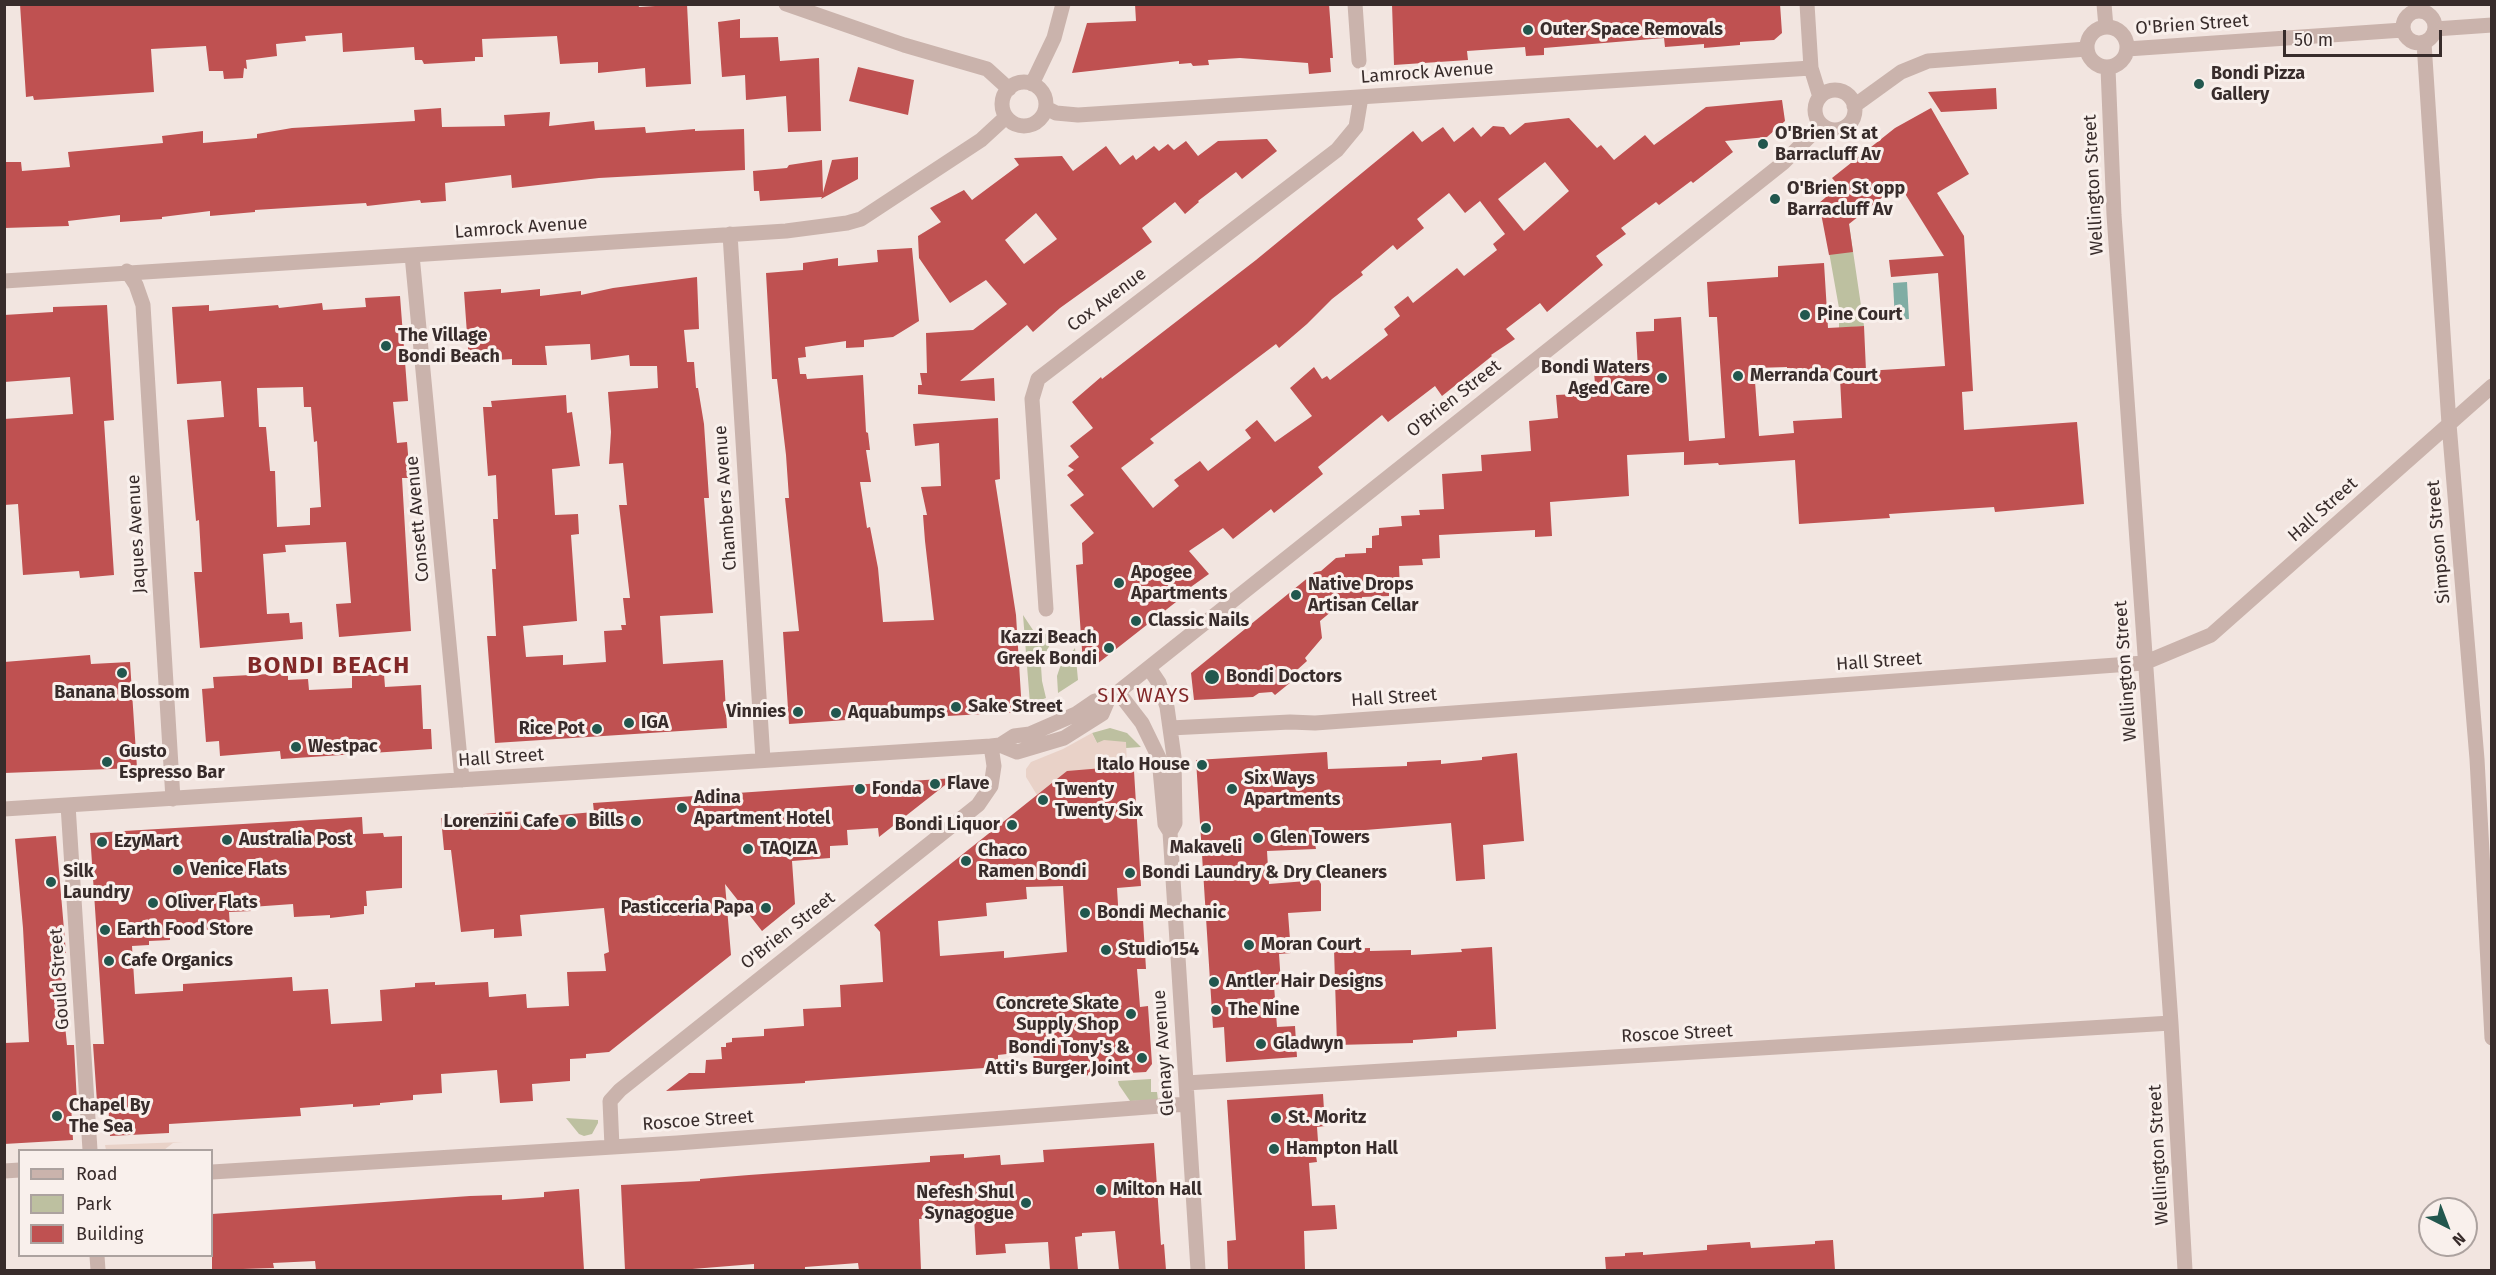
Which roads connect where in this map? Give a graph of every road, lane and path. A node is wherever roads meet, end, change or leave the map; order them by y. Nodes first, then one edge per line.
1 (786, 4) edge
2 (1063, 4) edge
3 (1355, 4) edge
4 (1807, 4) edge
5 (2104, 4) edge
6 (2413, 8) edge
7 (2492, 25) edge
8 (2106, 27) junction
9 (2435, 29) junction
10 (2403, 30) junction
11 (2424, 43) junction
12 (2087, 49) junction
13 (2127, 49) junction
14 (1359, 61) dead end
15 (1811, 68) junction
16 (2108, 68) junction
17 (1032, 84) junction
18 (1009, 89) junction
19 (1361, 97) junction
20 (1820, 97) junction
21 (1854, 106) junction
22 (1046, 108) junction
23 (1006, 117) junction
24 (1821, 125) junction
25 (730, 234) junction
26 (412, 255) junction
27 (127, 272) junction
28 (4, 281) edge
29 (2492, 386) edge
30 (2449, 424) junction
31 (1046, 609) dead end
32 (2144, 663) junction
33 (1149, 668) junction
34 (1113, 696) junction
35 (1170, 728) junction
36 (996, 746) junction
37 (763, 760) junction
38 (462, 780) junction
39 (173, 799) junction
40 (68, 805) junction
41 (4, 810) edge
42 (1170, 832) junction
43 (2170, 1023) junction
44 (2492, 1038) edge
45 (1186, 1083) junction
46 (1187, 1104) junction
47 (612, 1147) junction
48 (90, 1149) edge
49 (213, 1172) edge
50 (1198, 1270) edge
51 (2185, 1270) edge

1 - 18 street
2 - 17 street
3 - 14 street
4 - 15 street
5 - 8 street
6 - 9 street
6 - 10 street
7 - 9 street
8 - 12 street
8 - 13 street
9 - 11 street
10 - 11 street
10 - 13 street, O'Brien Street
11 - 30 street, Simpson Street
12 - 16 street
12 - 21 street
13 - 16 street
15 - 19 street, Lamrock Avenue
15 - 20 street
16 - 32 street, Wellington Street
17 - 18 street
17 - 22 street
18 - 23 street
19 - 22 street, Lamrock Avenue
19 - 31 street, Cox Avenue
20 - 21 street
20 - 24 street
21 - 24 street
22 - 23 street
23 - 25 street, Lamrock Avenue
24 - 33 street, O'Brien Street
25 - 26 street, Lamrock Avenue
25 - 37 street, Chambers Avenue
26 - 27 street, Lamrock Avenue
26 - 38 street, Consett Avenue
27 - 28 street, Lamrock Avenue
27 - 39 street, Jaques Avenue
29 - 30 street, Hall Street
30 - 32 street, Hall Street
30 - 44 street, Simpson Street
32 - 35 street, Hall Street
32 - 43 street, Wellington Street
33 - 34 street, O'Brien Street
33 - 35 street, Glenayr Avenue
34 - 36 street, O'Brien Street
34 - 42 street, Glenayr Avenue
35 - 42 street, Glenayr Avenue
36 - 37 street, Hall Street
36 - 47 street, O'Brien Street
37 - 38 street, Hall Street
38 - 39 street, Hall Street
39 - 40 street, Hall Street
40 - 41 street, Hall Street
40 - 48 street, Gould Street
42 - 45 street, Glenayr Avenue
43 - 45 street, Roscoe Street
43 - 51 street, Wellington Street
45 - 46 street, Glenayr Avenue
46 - 47 street, Roscoe Street
46 - 50 street, Glenayr Avenue
47 - 49 street, Roscoe Street

